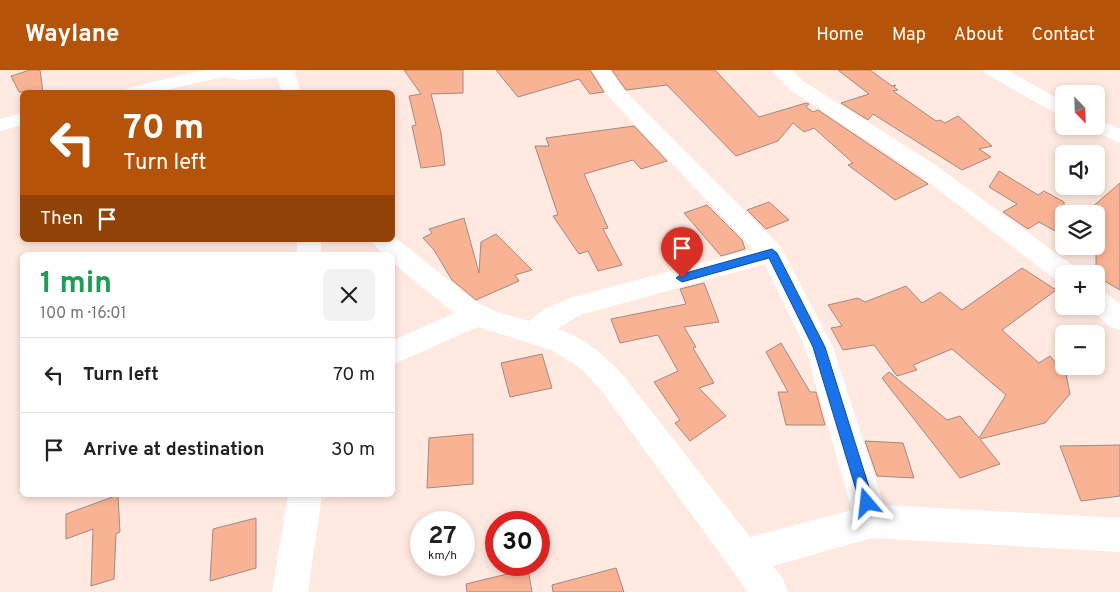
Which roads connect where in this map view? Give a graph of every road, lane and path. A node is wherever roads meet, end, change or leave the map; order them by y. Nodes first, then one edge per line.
1 (286, 70) edge
2 (601, 70) edge
3 (781, 70) edge
4 (993, 70) edge
5 (220, 71) edge
6 (143, 90) edge
7 (291, 90) edge
8 (1055, 105) edge
9 (20, 120) edge
10 (0, 125) edge
11 (1105, 130) edge
12 (1120, 137) edge
13 (384, 242) edge
14 (772, 253) junction
15 (1055, 266) edge
16 (1105, 306) edge
17 (479, 315) junction
18 (1120, 318) edge
19 (533, 333) junction
20 (395, 353) edge
21 (305, 497) edge
22 (872, 521) junction
23 (1120, 535) edge
24 (743, 557) junction
25 (290, 592) edge
26 (770, 592) edge

1 - 5 street
1 - 7 street
2 - 14 street
3 - 15 street
4 - 8 street
5 - 6 street
9 - 10 street
11 - 12 street
13 - 17 street
14 - 19 street
14 - 22 street
16 - 18 street
17 - 19 street
17 - 20 street
19 - 24 street
21 - 25 street
22 - 23 street
22 - 24 street
24 - 26 street

